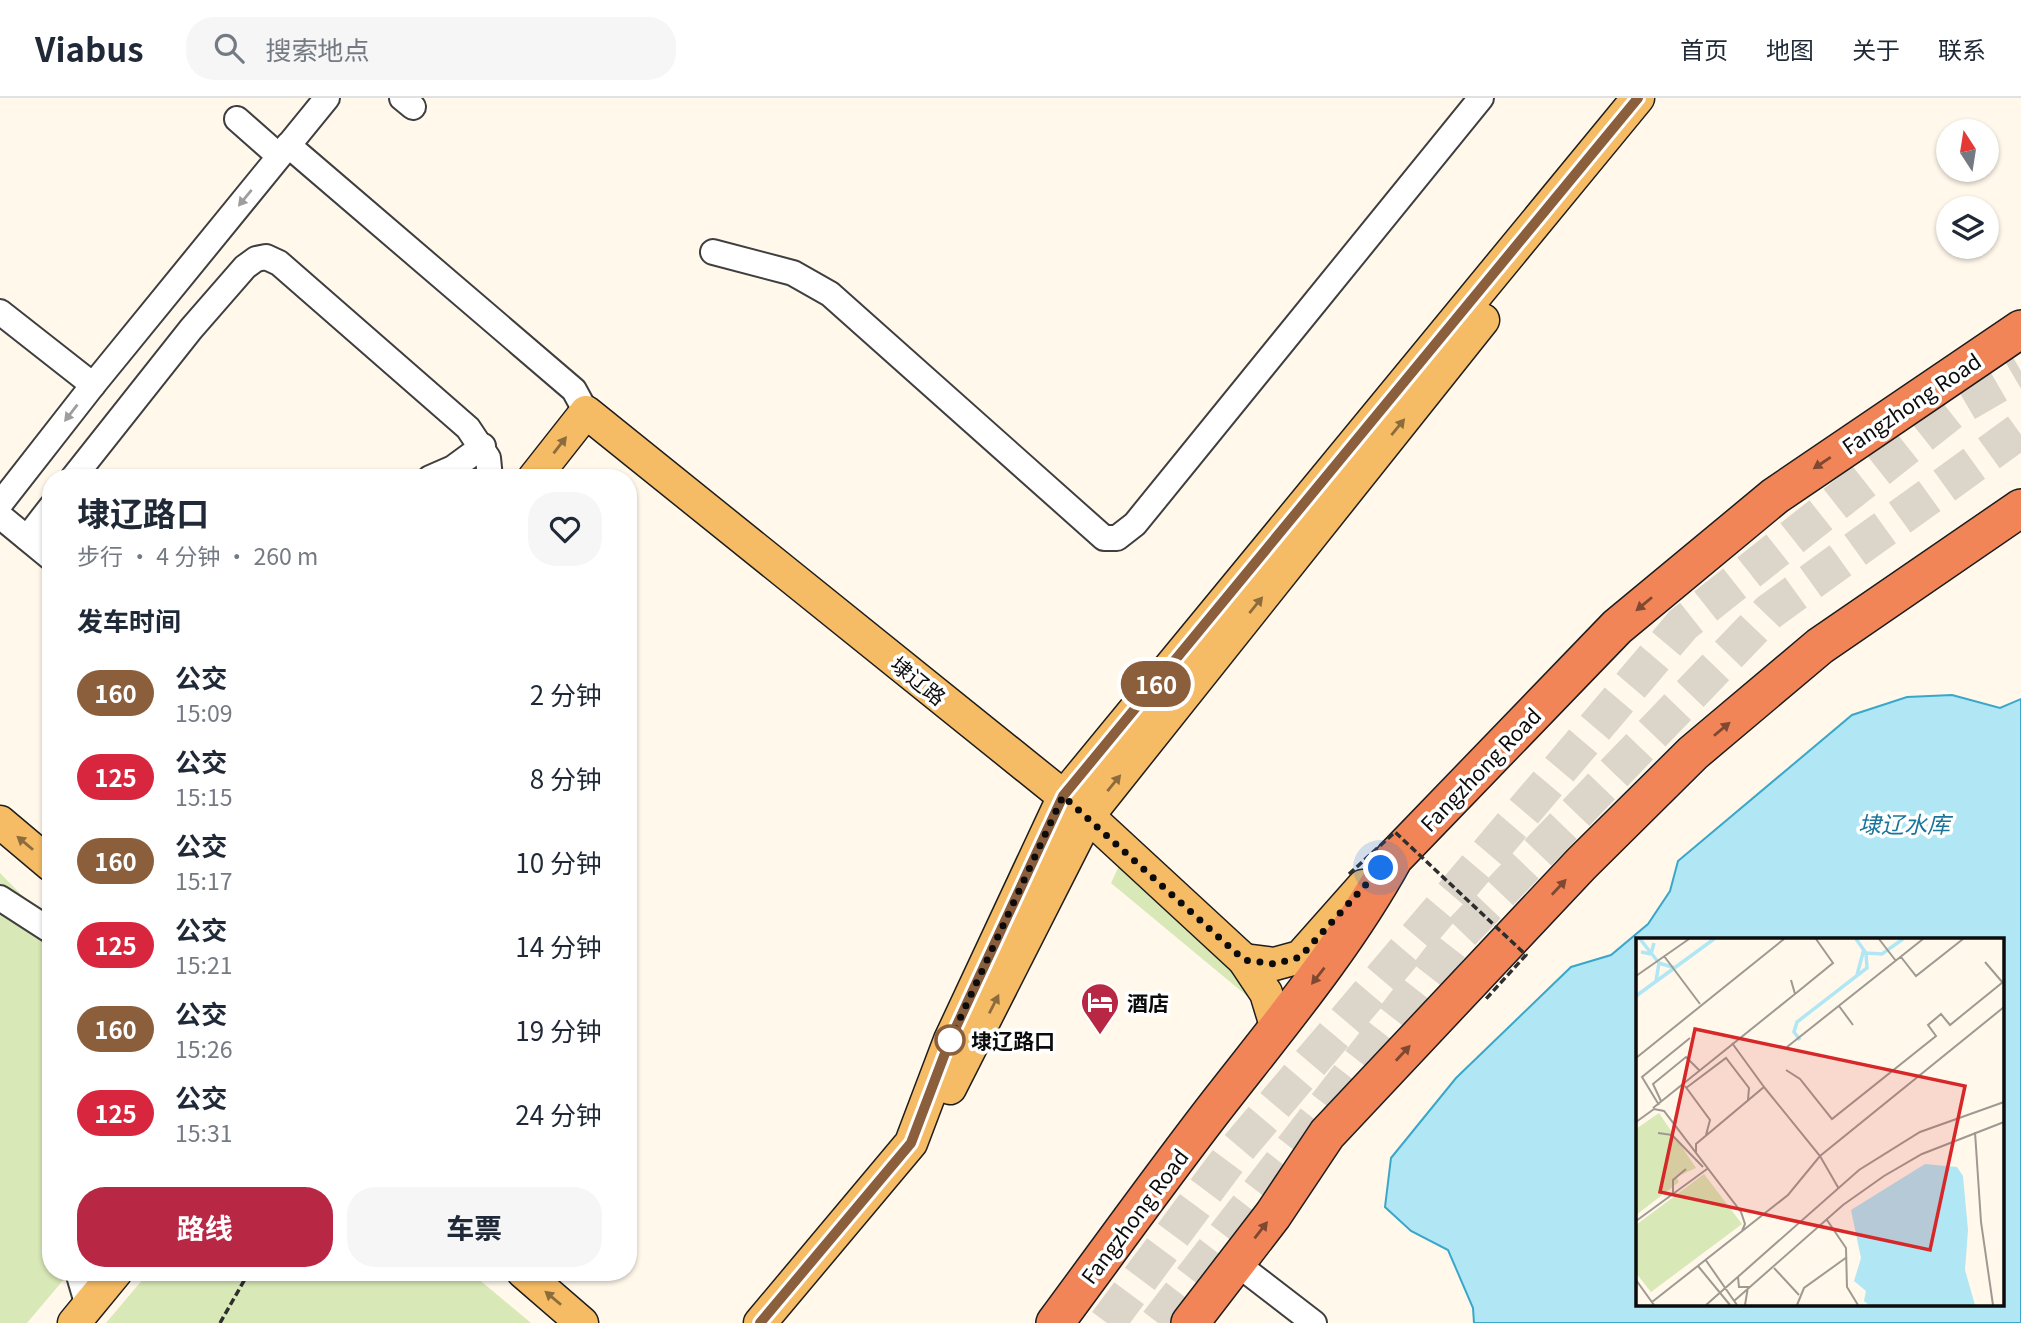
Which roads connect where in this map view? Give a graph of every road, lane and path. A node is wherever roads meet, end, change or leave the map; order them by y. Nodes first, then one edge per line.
1 (327, 98) edge
2 (1481, 98) edge
3 (1638, 98) edge
4 (1660, 98) edge
5 (237, 119) dead end
6 (283, 151) junction
7 (713, 252) dead end
8 (0, 312) edge
9 (2021, 329) edge
10 (93, 385) junction
11 (586, 412) junction
12 (483, 446) junction
13 (80, 469) edge
14 (451, 469) edge
15 (489, 469) edge
16 (541, 469) edge
17 (0, 505) edge
18 (2021, 509) edge
19 (0, 516) edge
20 (42, 519) edge
21 (27, 538) junction
22 (42, 550) edge
23 (1063, 796) junction
24 (1088, 816) junction
25 (0, 822) edge
26 (42, 857) edge
27 (1394, 858) junction
28 (1349, 874) dead end
29 (0, 898) edge
30 (42, 925) edge
31 (1244, 960) junction
32 (1485, 1000) dead end
33 (1277, 1029) junction
34 (1236, 1263) junction
35 (79, 1281) edge
36 (109, 1281) edge
37 (244, 1281) edge
38 (533, 1281) edge
39 (81, 1315) edge
40 (220, 1323) edge
41 (582, 1323) edge
42 (760, 1323) edge
43 (779, 1323) edge
44 (1055, 1323) edge
45 (1190, 1323) edge
46 (1314, 1323) edge

1 - 6 street
2 - 7 street
3 - 23 main road
24 -> 4 main road
5 - 6 street
6 -> 10 street
6 - 11 street
8 - 10 street
9 -> 27 highway, Fangzhong Road
10 -> 17 street
16 -> 11 main road
11 - 23 main road, 埭辽路
12 - 13 street
12 - 14 street
12 - 15 street
34 -> 18 highway
19 - 21 street
20 - 21 street
21 - 22 street
23 - 24 main road, 埭辽路
23 - 42 main road
24 - 31 main road, 埭辽路
43 -> 24 main road
26 -> 25 main road
27 - 31 main road
27 -> 33 highway, Fangzhong Road
28 - 32 path, bridge
29 - 30 street
31 - 33 main road, 埭辽路
33 - 44 highway, Fangzhong Road
34 - 45 highway
34 - 46 street
35 - 39 street
36 - 39 main road
37 - 40 path
41 -> 38 main road

